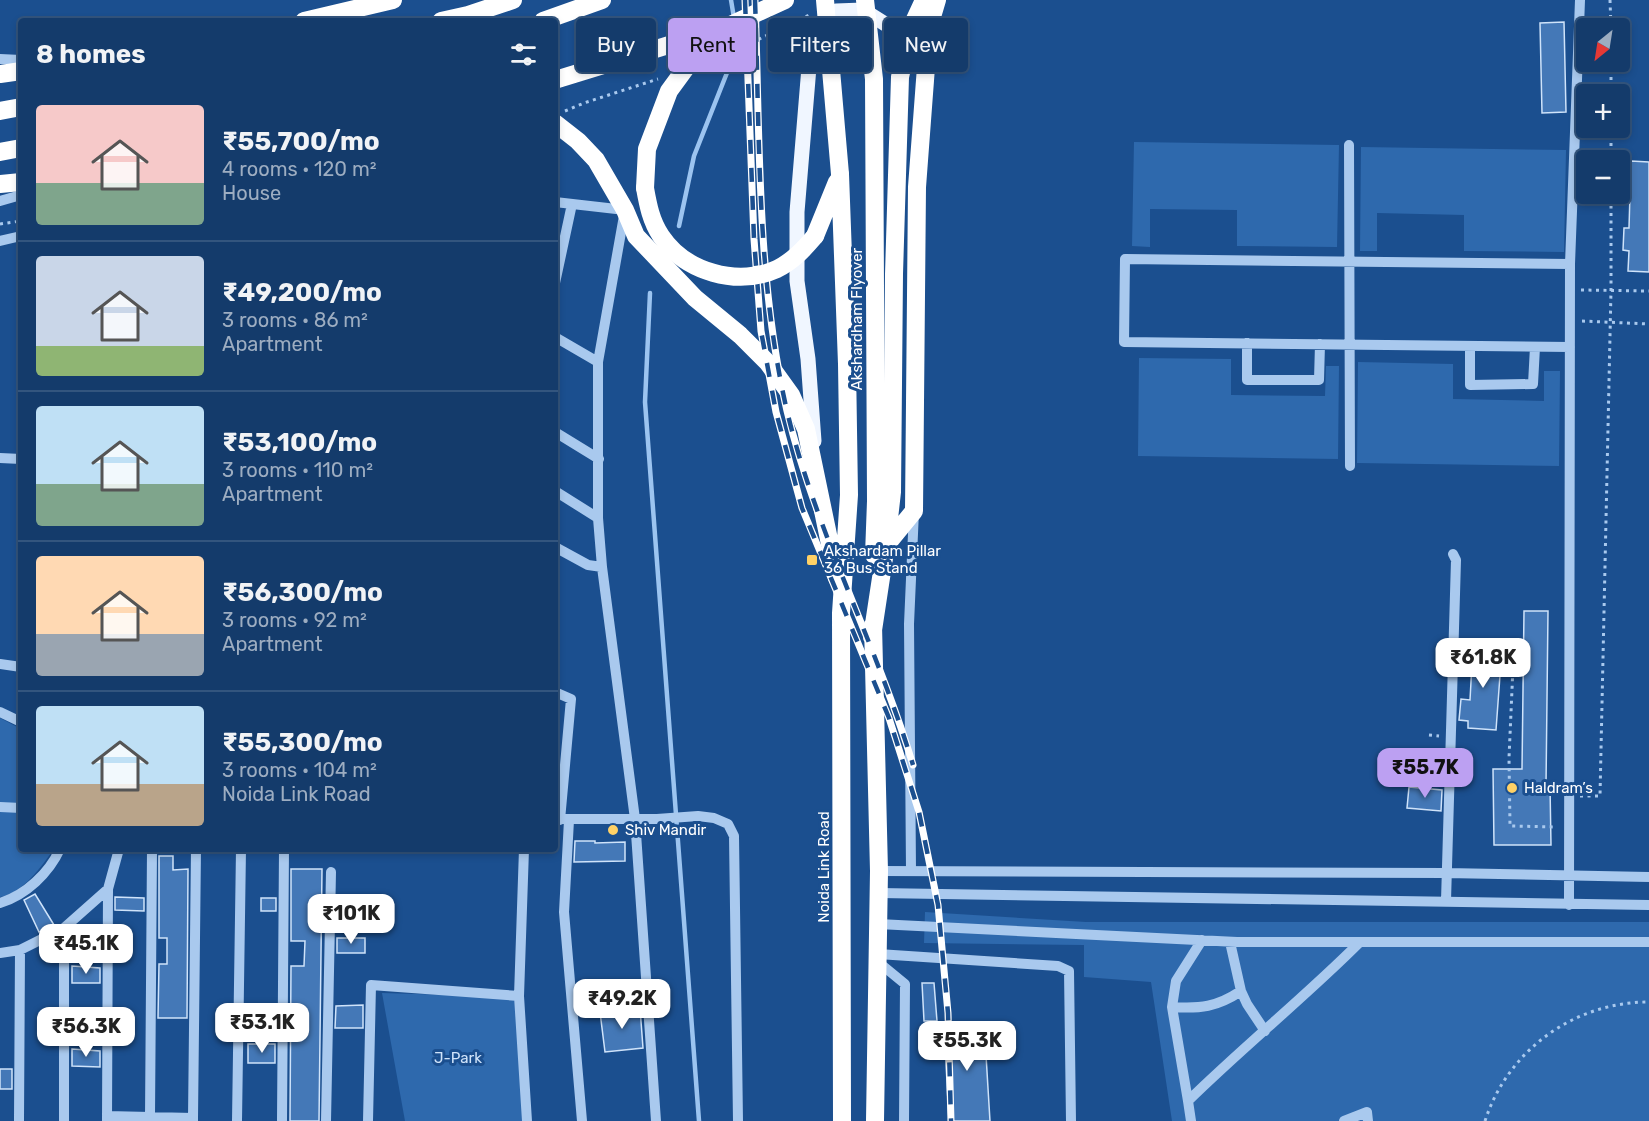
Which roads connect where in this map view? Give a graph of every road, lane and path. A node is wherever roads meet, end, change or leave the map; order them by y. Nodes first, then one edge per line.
1 (393, 0) edge
2 (513, 0) edge
3 (602, 0) edge
4 (865, 0) edge
5 (924, 0) edge
6 (937, 0) edge
7 (1580, 0) edge
8 (1610, 0) edge
9 (781, 2) edge
10 (820, 6) edge
11 (317, 18) edge
12 (454, 18) edge
13 (551, 18) edge
14 (746, 18) edge
15 (916, 18) edge
16 (1611, 18) edge
17 (884, 23) edge
18 (756, 40) edge
19 (668, 45) edge
20 (0, 59) edge
21 (18, 60) edge
22 (18, 71) edge
23 (678, 72) edge
24 (683, 72) edge
25 (902, 72) edge
26 (0, 74) edge
27 (558, 79) edge
28 (18, 108) edge
29 (0, 111) edge
30 (560, 117) edge
31 (1349, 145) dead end
32 (18, 149) edge
33 (0, 152) edge
34 (840, 174) junction
35 (18, 182) edge
36 (0, 184) edge
37 (18, 196) edge
38 (0, 201) edge
39 (558, 202) edge
40 (572, 204) junction
41 (1611, 204) edge
42 (625, 210) junction
43 (18, 221) edge
44 (0, 224) edge
45 (18, 237) edge
46 (0, 241) edge
47 (1349, 261) junction
48 (1570, 264) junction
49 (558, 269) edge
50 (1570, 290) junction
51 (1611, 290) junction
52 (1649, 291) edge
53 (1570, 321) junction
54 (1610, 322) junction
55 (1649, 324) edge
56 (558, 338) edge
57 (1246, 343) junction
58 (1349, 343) junction
59 (1320, 344) junction
60 (1470, 347) junction
61 (1535, 347) junction
62 (1570, 347) junction
63 (598, 362) junction
64 (558, 434) edge
65 (0, 458) edge
66 (18, 459) edge
67 (599, 459) junction
68 (1350, 466) dead end
69 (817, 480) junction
70 (558, 493) edge
71 (915, 511) junction
72 (598, 518) junction
73 (886, 545) junction
74 (558, 549) edge
75 (1453, 554) dead end
76 (602, 567) junction
77 (841, 613) junction
78 (872, 638) junction
79 (1458, 640) dead end
80 (0, 664) edge
81 (18, 667) edge
82 (558, 693) edge
83 (0, 712) edge
84 (18, 721) edge
85 (1429, 735) dead end
86 (1450, 736) junction
87 (1570, 797) junction
88 (0, 807) edge
89 (18, 808) edge
90 (635, 819) junction
91 (561, 820) edge
92 (1570, 827) junction
93 (58, 852) edge
94 (118, 852) edge
95 (152, 852) edge
96 (196, 852) edge
97 (241, 852) edge
98 (284, 852) edge
99 (524, 852) edge
100 (879, 871) junction
101 (331, 872) dead end
102 (911, 872) junction
103 (1446, 873) junction
104 (1570, 876) junction
105 (1649, 876) edge
106 (108, 889) junction
107 (879, 893) junction
108 (1446, 902) junction
109 (0, 903) edge
110 (1569, 905) junction
111 (1649, 905) edge
112 (878, 924) junction
113 (64, 928) junction
114 (1202, 940) junction
115 (1230, 942) junction
116 (1360, 942) junction
117 (1649, 942) edge
118 (20, 950) junction
119 (0, 953) edge
120 (878, 958) junction
121 (1241, 991) junction
122 (519, 996) junction
123 (1649, 1002) edge
124 (1172, 1007) junction
125 (1265, 1031) junction
126 (1188, 1101) junction
127 (150, 1117) junction
128 (107, 1119) edge
129 (193, 1120) edge
130 (19, 1121) edge
131 (64, 1121) edge
132 (237, 1121) edge
133 (282, 1121) edge
134 (326, 1121) edge
135 (368, 1121) edge
136 (526, 1121) edge
137 (582, 1121) edge
138 (656, 1121) edge
139 (738, 1121) edge
140 (842, 1121) edge
141 (875, 1121) edge
142 (904, 1121) edge
143 (1071, 1121) edge
144 (1191, 1121) edge
145 (1344, 1121) edge
146 (1368, 1121) edge
147 (1485, 1121) edge

1 - 11 highway
2 - 12 highway
3 - 13 highway
4 - 78 highway, Akshardham Flyover, bridge
5 - 15 highway
6 - 71 highway
7 - 48 street
8 - 16 path
9 - 14 highway
10 - 18 path
10 - 34 highway, Akshardham Flyover, bridge
17 - 69 main road
19 - 27 highway
20 - 21 street
22 - 26 highway
23 - 30 path
24 - 34 highway, bridge
25 - 73 highway
28 - 29 highway
30 - 42 highway
31 - 47 street
32 - 33 highway
34 - 77 highway, Akshardham Flyover
35 - 36 highway
37 - 38 street
39 - 40 street
40 - 42 street
40 - 49 street
41 - 51 path
42 - 63 street
42 - 69 highway
43 - 44 path
45 - 46 street
47 - 48 street
47 - 57 street
47 - 58 street
48 - 50 street
50 - 51 path
50 - 53 street
51 - 52 path
51 - 54 path
53 - 54 path
53 - 62 street
54 - 55 path
54 - 87 path
56 - 63 street
57 - 59 street
57 - 59 street
58 - 59 street
58 - 60 street
58 - 68 street
60 - 61 street
60 - 61 street
61 - 62 street
62 - 87 street
63 - 67 street
64 - 67 street
65 - 66 street
67 - 72 street
69 - 77 highway
70 - 72 street
71 - 73 highway
71 - 102 street
72 - 76 street
73 - 78 highway
74 - 76 street
75 - 86 street
76 - 90 street
77 - 140 highway, Noida Link Road
78 - 100 highway
79 - 92 path
80 - 81 street
82 - 91 street
83 - 84 street
85 - 86 path
86 - 103 street
87 - 92 street
88 - 89 street
90 - 91 street
90 - 138 street
90 - 139 street
91 - 137 street
92 - 104 street
93 - 109 street
94 - 106 street
95 - 127 street
96 - 129 street
97 - 132 street
98 - 133 street
99 - 122 street
100 - 102 street
100 - 107 highway
101 - 134 street
102 - 103 street
103 - 104 street
103 - 108 street
104 - 105 street
104 - 110 street
106 - 113 street
106 - 128 street
107 - 108 street
107 - 112 highway
108 - 110 street
110 - 111 street
112 - 114 street
112 - 120 highway
113 - 118 street
113 - 131 street
114 - 115 street
114 - 124 street
115 - 116 street
115 - 121 street
116 - 117 street
116 - 125 street
118 - 119 street
118 - 130 street
120 - 141 highway
120 - 142 street
120 - 143 street
121 - 124 street
121 - 125 street
122 - 135 street
122 - 136 street
123 - 147 path
124 - 126 street
125 - 126 street
126 - 144 street
127 - 128 street
127 - 129 street
145 - 146 street

